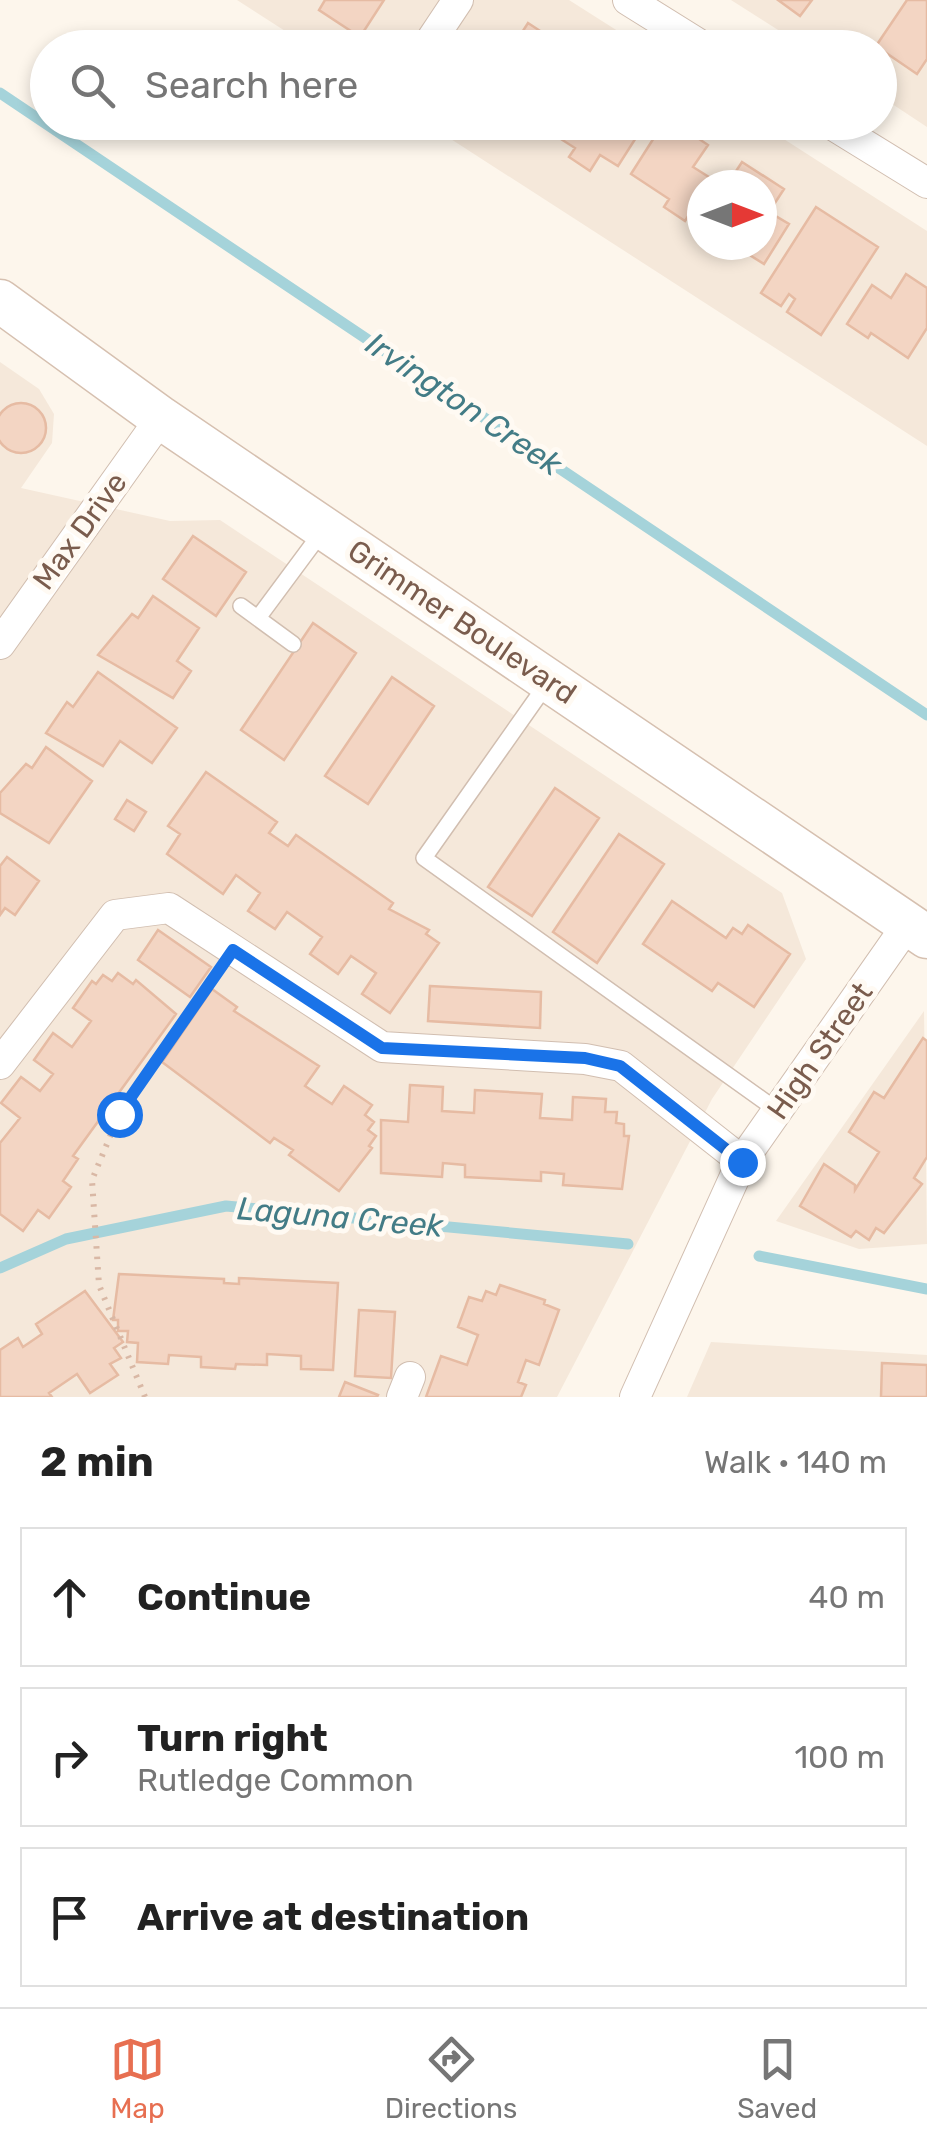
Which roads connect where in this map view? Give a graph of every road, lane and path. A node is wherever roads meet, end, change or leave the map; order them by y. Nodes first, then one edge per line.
1 (458, 0) edge
2 (628, 0) edge
3 (438, 30) edge
4 (676, 30) edge
5 (857, 140) edge
6 (927, 183) edge
7 (0, 302) edge
8 (161, 418) junction
9 (324, 528) junction
10 (241, 606) dead end
11 (258, 618) junction
12 (0, 644) edge
13 (292, 644) dead end
14 (549, 681) junction
15 (918, 931) edge
16 (233, 950) junction
17 (0, 1064) edge
18 (778, 1110) junction
19 (742, 1162) junction
20 (144, 1397) edge
21 (635, 1397) edge

1 - 3 street
2 - 4 street
5 - 6 street
7 - 8 street, Grimmer Boulevard
8 - 9 street, Grimmer Boulevard
8 - 12 street, Max Drive
9 - 11 lane
9 - 14 street, Grimmer Boulevard
10 - 11 lane
11 - 13 lane
14 - 15 street, Grimmer Boulevard
14 - 18 lane
15 - 18 street, High Street
16 - 17 street
16 - 19 street
16 - 20 path
18 - 19 street, High Street
19 - 21 street, High Street

